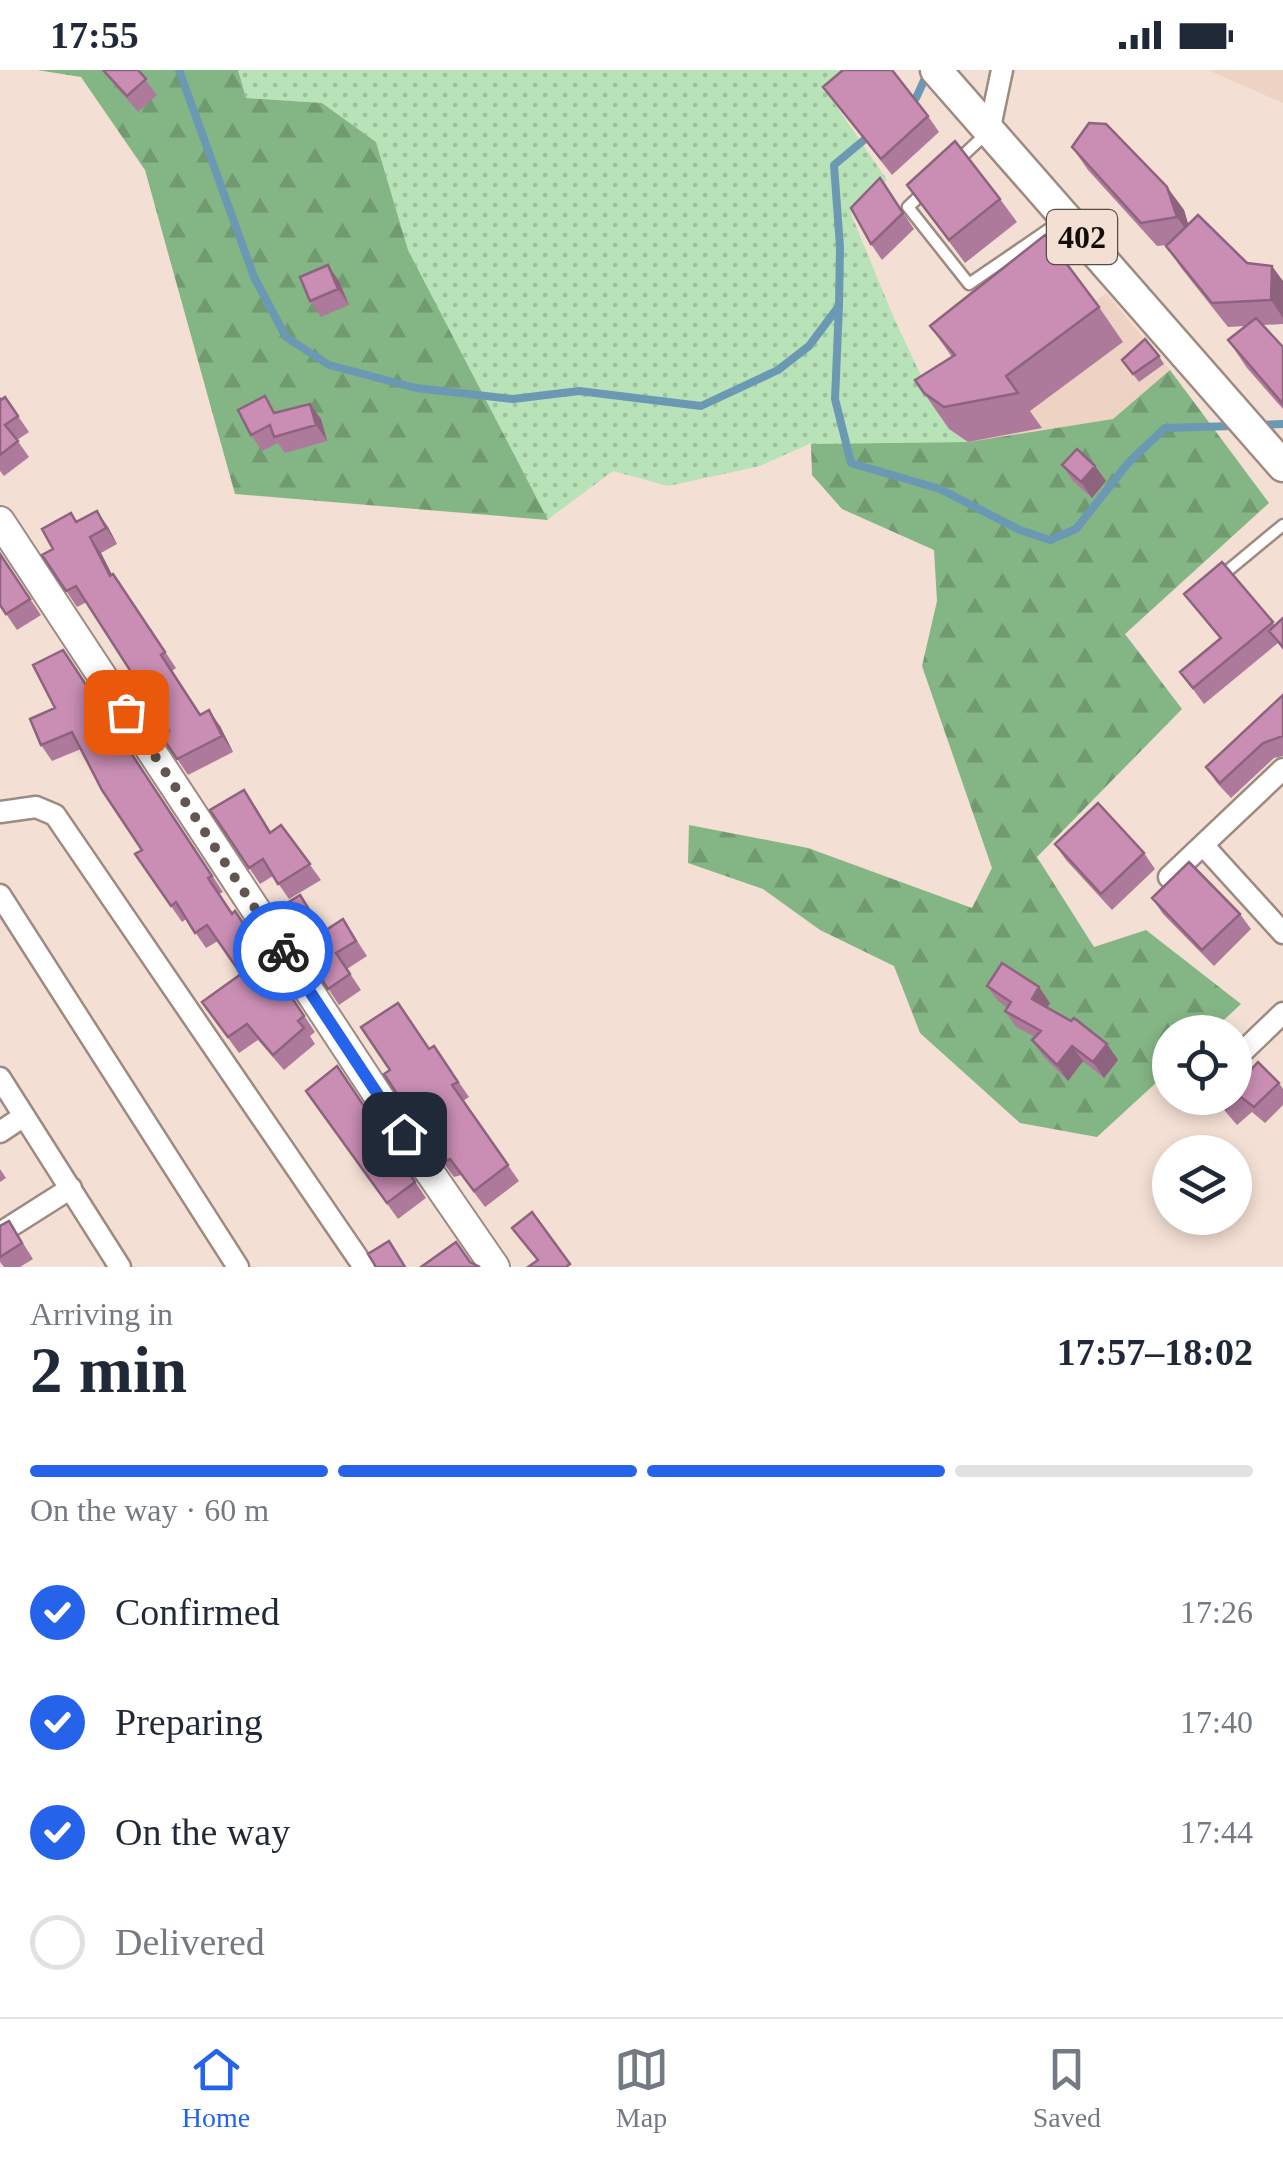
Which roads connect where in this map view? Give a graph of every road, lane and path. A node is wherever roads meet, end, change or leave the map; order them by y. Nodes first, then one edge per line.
1 (1002, 70) edge
2 (938, 72) edge
3 (988, 132) junction
4 (948, 170) edge
5 (934, 182) edge
6 (1066, 218) junction
7 (1283, 466) edge
8 (0, 521) edge
9 (1283, 525) edge
10 (1210, 586) edge
11 (1283, 769) edge
12 (0, 812) edge
13 (1203, 845) junction
14 (1169, 878) edge
15 (0, 896) edge
16 (1283, 933) edge
17 (1283, 1013) edge
18 (1252, 1043) edge
19 (0, 1078) edge
20 (24, 1116) junction
21 (0, 1132) edge
22 (71, 1188) junction
23 (0, 1233) edge
24 (114, 1265) edge
25 (238, 1267) edge
26 (364, 1267) edge
27 (496, 1267) edge

1 - 3 street
2 - 3 main road, 402
3 - 4 lane
3 - 6 main road, 402
5 - 6 lane
6 - 7 main road, 402
8 - 27 street
9 - 10 lane
11 - 13 street
12 - 26 street
13 - 14 street
13 - 16 street
15 - 25 street
17 - 18 street
19 - 20 street
20 - 21 street
20 - 22 street
22 - 23 street
22 - 24 street

